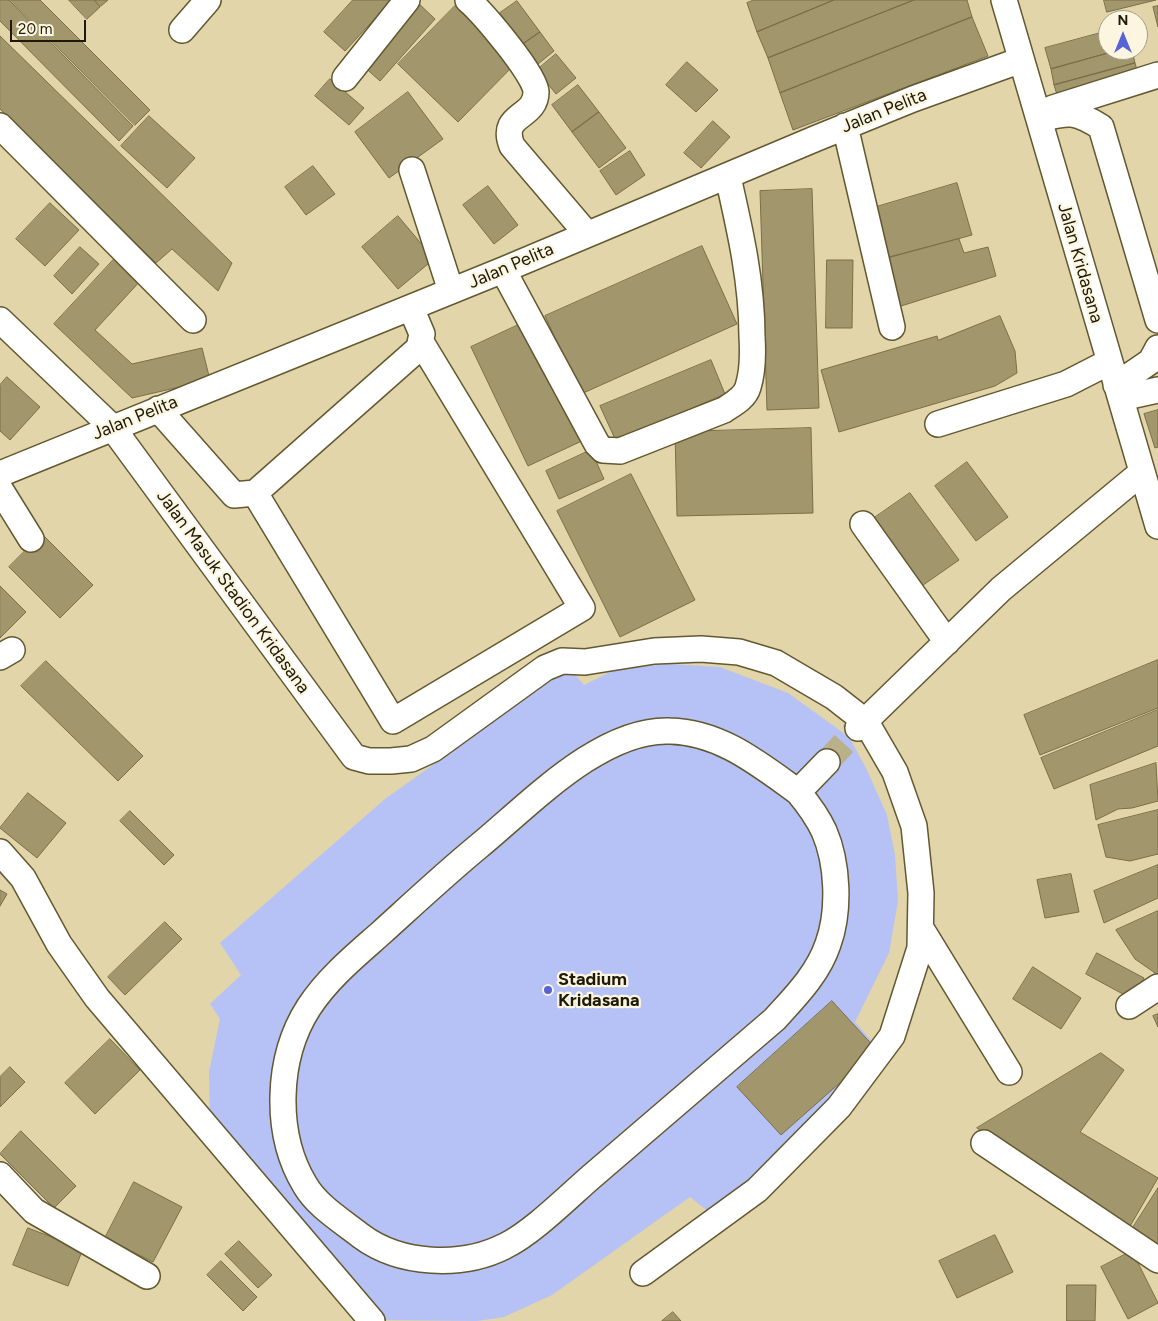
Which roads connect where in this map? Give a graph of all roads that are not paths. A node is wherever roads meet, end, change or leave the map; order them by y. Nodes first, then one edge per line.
1 (208, 0) edge
2 (407, 0) edge
3 (468, 0) edge
4 (1004, 0) edge
5 (182, 30) dead end
6 (1021, 60) junction
7 (1158, 75) edge
8 (346, 78) dead end
9 (1038, 116) junction
10 (0, 126) edge
11 (845, 126) junction
12 (412, 170) dead end
13 (728, 177) junction
14 (587, 234) junction
15 (503, 270) junction
16 (451, 292) junction
17 (411, 308) junction
18 (0, 320) edge
19 (193, 320) dead end
20 (1158, 320) edge
21 (892, 327) dead end
22 (421, 342) junction
23 (1158, 348) edge
24 (1116, 382) junction
25 (1158, 390) edge
26 (158, 409) junction
27 (938, 424) dead end
28 (112, 427) junction
29 (1141, 473) junction
30 (0, 474) edge
31 (0, 489) edge
32 (255, 493) junction
33 (1157, 522) edge
34 (863, 524) dead end
35 (32, 539) dead end
36 (947, 642) junction
37 (862, 725) junction
38 (826, 762) tunnel mouth
39 (798, 792) junction
40 (0, 852) edge
41 (922, 930) junction
42 (1158, 987) edge
43 (1129, 1006) dead end
44 (1009, 1072) dead end
45 (984, 1143) dead end
46 (0, 1175) edge
47 (1158, 1260) edge
48 (643, 1273) dead end
49 (147, 1276) dead end
50 (372, 1321) edge

1 - 5 street
2 - 8 street
3 - 14 street
4 - 6 street, Jalan Kridasana
6 - 9 street, Jalan Kridasana
6 - 11 street, Jalan Pelita
7 - 9 street
9 - 20 street
9 - 24 street, Jalan Kridasana
10 - 19 street
11 - 13 street, Jalan Pelita
11 - 21 street
12 - 16 street
13 - 14 street, Jalan Pelita
13 - 15 street
14 - 15 street, Jalan Pelita
15 - 16 street, Jalan Pelita
16 - 17 street, Jalan Pelita
17 - 22 street
17 - 26 street, Jalan Pelita
18 - 28 street, Jalan Masuk Stadion Kridasana
22 - 32 street
22 - 32 street
23 - 24 street
24 - 25 street
24 - 27 street
24 - 29 street, Jalan Kridasana
26 - 28 street, Jalan Pelita
26 - 32 street
28 - 30 street, Jalan Pelita
28 - 37 street, Jalan Masuk Stadion Kridasana
29 - 33 street, Jalan Kridasana
29 - 36 street
31 - 35 street
34 - 36 street
36 - 37 street
37 - 41 street
38 - 39 street
39 - 39 street
40 - 50 street
41 - 44 street
41 - 48 street
42 - 43 street
45 - 47 street
46 - 49 street

